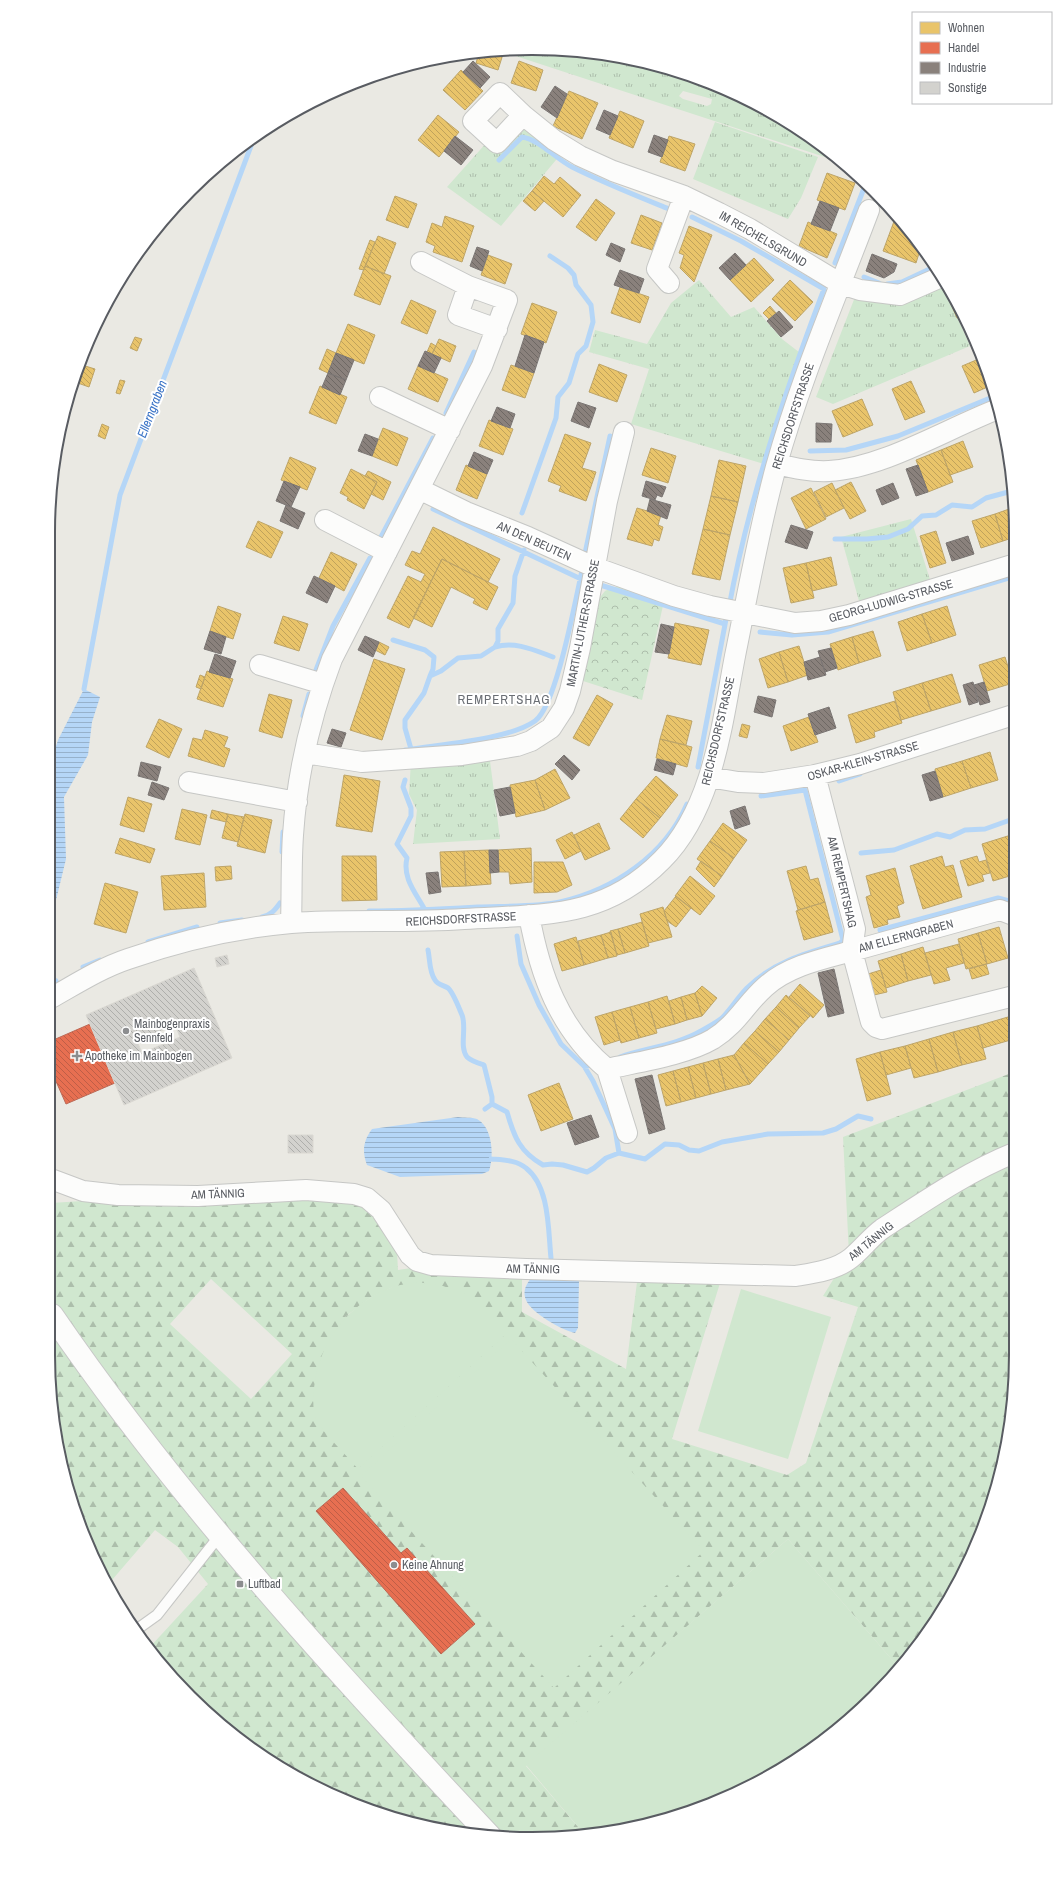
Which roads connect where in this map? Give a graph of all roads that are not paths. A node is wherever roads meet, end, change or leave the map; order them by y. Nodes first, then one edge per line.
1 (523, 115) dead end
2 (684, 196) junction
3 (869, 210) dead end
4 (421, 262) dead end
5 (936, 279) edge
6 (669, 283) dead end
7 (841, 284) junction
8 (468, 286) junction
9 (497, 328) junction
10 (380, 397) dead end
11 (993, 411) edge
12 (450, 430) junction
13 (624, 432) dead end
14 (777, 464) junction
15 (419, 489) junction
16 (324, 520) dead end
17 (386, 552) junction
18 (594, 567) junction
19 (1009, 567) edge
20 (744, 612) junction
21 (260, 665) dead end
22 (323, 684) junction
23 (1009, 716) edge
24 (305, 753) junction
25 (815, 775) junction
26 (709, 777) junction
27 (189, 782) dead end
28 (297, 802) junction
29 (1009, 913) edge
30 (529, 915) junction
31 (291, 923) junction
32 (852, 950) junction
33 (55, 996) edge
34 (1009, 997) edge
35 (607, 1069) junction
36 (626, 1133) dead end
37 (1009, 1155) edge
38 (55, 1181) edge
39 (55, 1319) edge
40 (220, 1534) junction
41 (140, 1627) edge
42 (484, 1829) edge

1 - 2 street, IM REICHELSGRUND
2 - 6 street
2 - 7 street, IM REICHELSGRUND
3 - 7 street, REICHSDORFSTRASSE
4 - 8 street
5 - 7 street, IM REICHELSGRUND
7 - 14 street, REICHSDORFSTRASSE
8 - 9 street
8 - 9 street
9 - 12 street
10 - 12 street
11 - 14 street
12 - 15 street
13 - 18 street, MARTIN-LUTHER-STRASSE
14 - 20 street, REICHSDORFSTRASSE
15 - 17 street
15 - 18 street, AN DEN BEUTEN
16 - 17 street
17 - 22 street
18 - 20 street, AN DEN BEUTEN
18 - 24 street, MARTIN-LUTHER-STRASSE
19 - 20 street, GEORG-LUDWIG-STRASSE
20 - 26 street, REICHSDORFSTRASSE
21 - 22 street
22 - 24 street
23 - 25 street, OSKAR-KLEIN-STRASSE
24 - 28 street
25 - 26 street, OSKAR-KLEIN-STRASSE
25 - 32 street, AM REMPERTSHAG
26 - 30 street, REICHSDORFSTRASSE
27 - 28 street
28 - 31 street
29 - 32 street, AM ELLERNGRABEN
30 - 31 street, REICHSDORFSTRASSE
30 - 35 street
31 - 33 street, REICHSDORFSTRASSE
32 - 34 street, AM ELLERNGRABEN
32 - 35 street
35 - 36 street
37 - 38 street, AM TÄNNIG
39 - 40 main road
40 - 41 lane
40 - 42 main road

